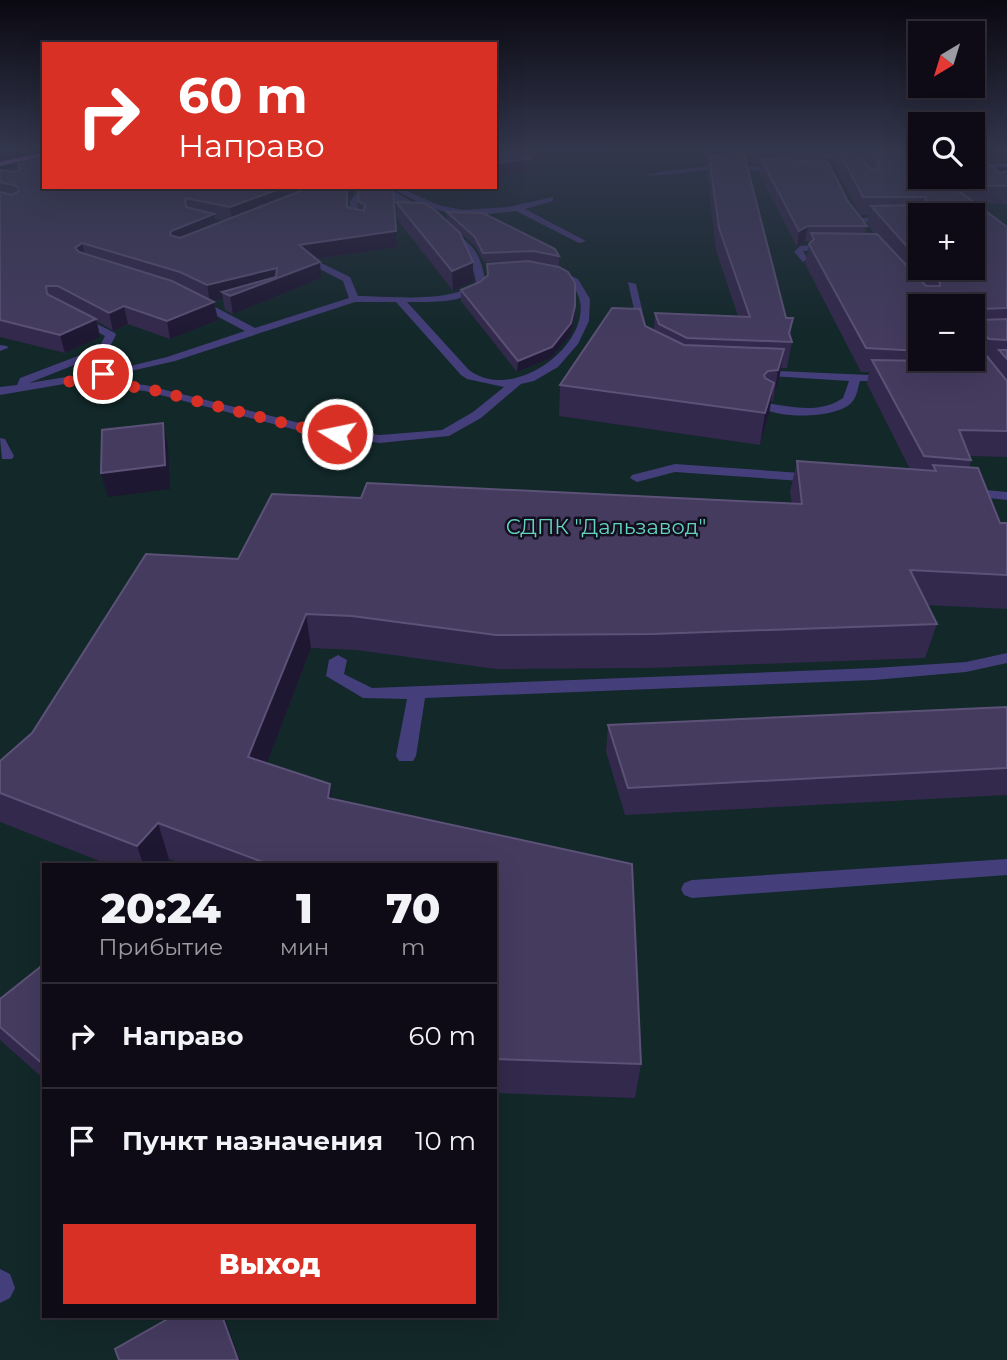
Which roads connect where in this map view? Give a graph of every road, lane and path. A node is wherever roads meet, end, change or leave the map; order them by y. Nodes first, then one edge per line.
1 (353, 211) edge
2 (416, 211) edge
3 (524, 211) edge
4 (856, 219) edge
5 (908, 219) edge
6 (361, 222) edge
7 (908, 229) edge
8 (862, 230) edge
9 (582, 241) dead end
10 (836, 247) edge
11 (803, 259) dead end
12 (317, 264) edge
13 (540, 269) edge
14 (631, 284) dead end
15 (190, 298) edge
16 (354, 299) junction
17 (399, 299) junction
18 (224, 304) edge
19 (211, 308) junction
20 (69, 313) edge
21 (254, 332) junction
22 (646, 342) edge
23 (749, 373) edge
24 (856, 377) junction
25 (902, 380) edge
26 (65, 381) junction
27 (514, 384) junction
28 (22, 388) junction
29 (0, 391) edge
30 (766, 407) edge
31 (0, 442) edge
32 (7, 456) dead end
33 (637, 478) dead end
34 (828, 479) edge
35 (948, 490) edge
36 (1007, 496) edge
37 (1007, 659) edge
38 (338, 660) dead end
39 (417, 693) junction
40 (406, 756) dead end
41 (1007, 867) edge
42 (692, 890) dead end

1 - 6 lane
2 - 17 lane
3 - 9 lane
4 - 5 lane
7 - 8 lane
10 - 11 lane
12 - 16 lane
13 - 27 lane
14 - 22 lane
15 - 19 lane
16 - 17 lane
16 - 21 lane
17 - 27 lane
18 - 19 lane
19 - 21 lane
20 - 28 lane
21 - 26 lane
23 - 24 lane
24 - 25 lane
24 - 30 lane
26 - 27 lane
26 - 28 lane
28 - 29 lane
31 - 32 lane
33 - 34 lane
35 - 36 lane
37 - 39 lane
38 - 39 lane
39 - 40 lane
41 - 42 lane

